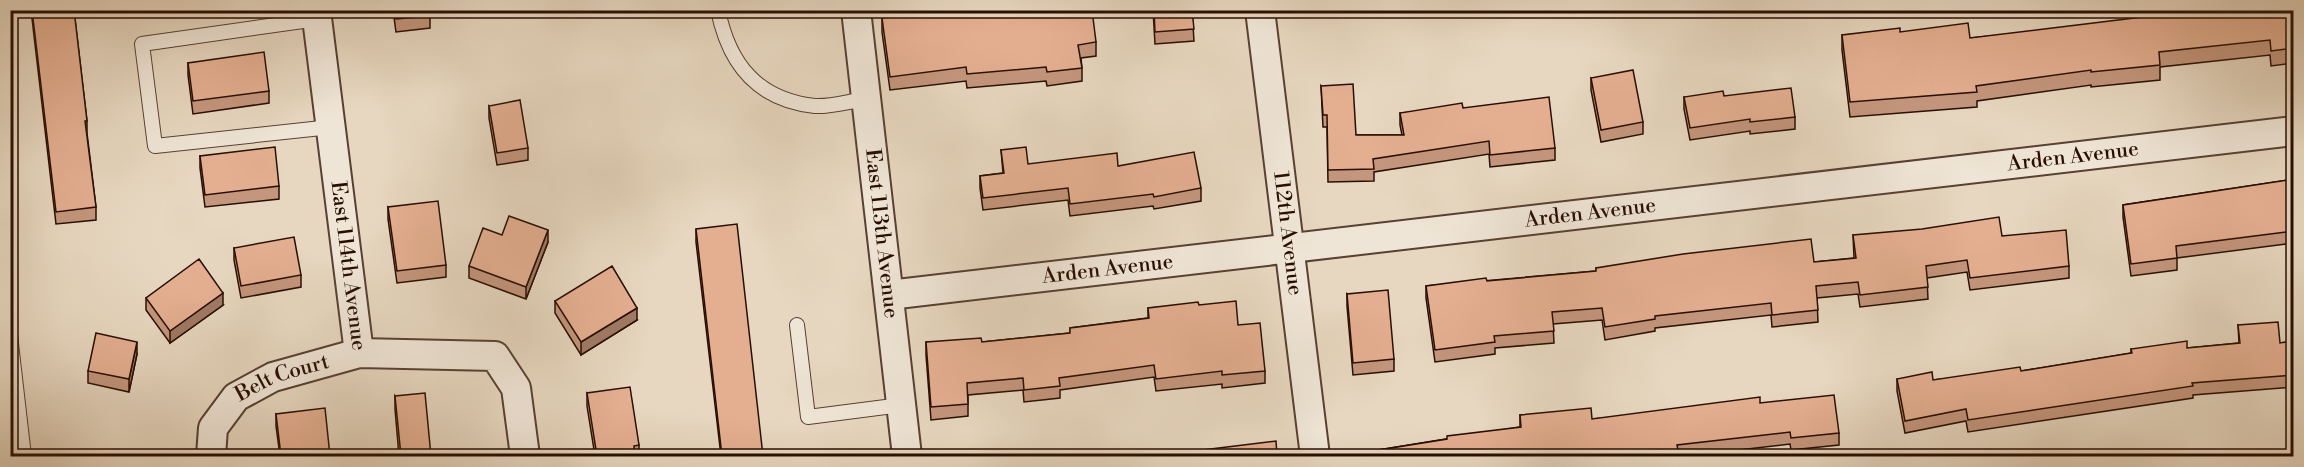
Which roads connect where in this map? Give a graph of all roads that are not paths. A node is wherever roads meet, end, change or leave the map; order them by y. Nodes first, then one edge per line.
1 (718, 10) edge
2 (856, 10) edge
3 (1260, 10) edge
4 (317, 15) edge
5 (866, 99) junction
6 (331, 127) junction
7 (2294, 131) edge
8 (1290, 250) junction
9 (889, 296) junction
10 (797, 325) dead end
11 (10, 335) edge
12 (359, 353) junction
13 (901, 405) junction
14 (24, 456) edge
15 (211, 456) edge
16 (525, 456) edge
17 (907, 456) edge
18 (1315, 456) edge

1 - 5 lane
2 - 5 street, East 113th Avenue
3 - 8 street, 112th Avenue
4 - 6 street, East 114th Avenue
4 - 6 lane
5 - 9 street, East 113th Avenue
6 - 12 street, East 114th Avenue
7 - 8 street, Arden Avenue
8 - 9 street, Arden Avenue
8 - 18 street, 112th Avenue
9 - 13 street, East 113th Avenue
10 - 13 lane
11 - 14 lane
12 - 15 street, Belt Court
12 - 16 street, East 114th Avenue
13 - 17 street, East 113th Avenue

